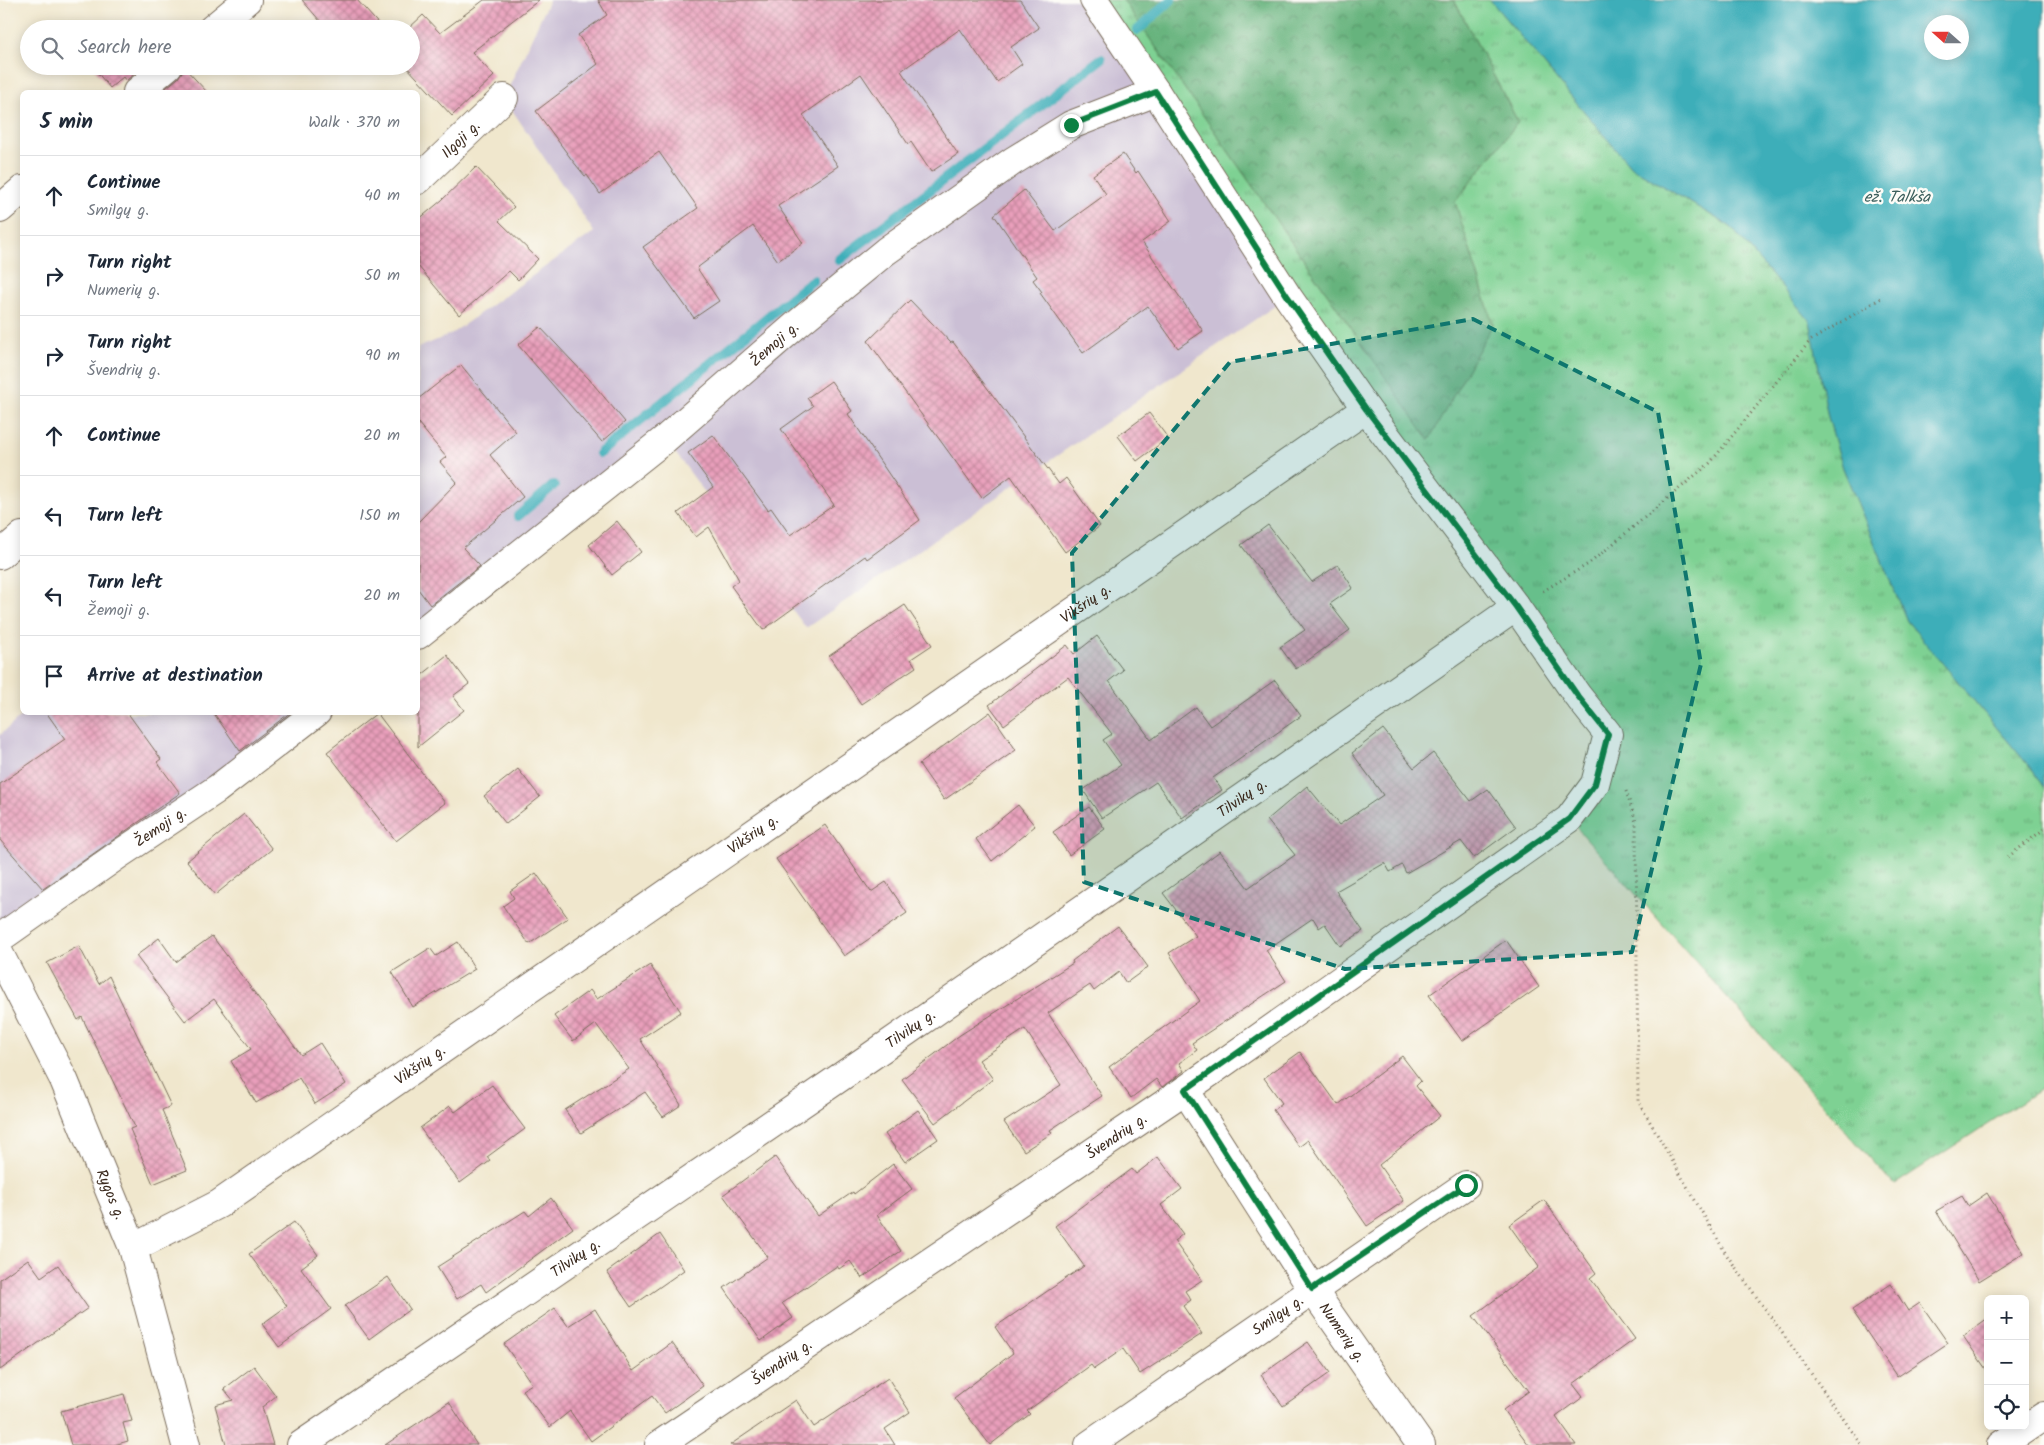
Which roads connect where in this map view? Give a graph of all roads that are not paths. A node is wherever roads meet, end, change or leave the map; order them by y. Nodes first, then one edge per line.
1 (247, 0) edge
2 (1094, 0) edge
3 (223, 20) edge
4 (157, 75) edge
5 (139, 90) edge
6 (1156, 92) junction
7 (504, 98) dead end
8 (420, 178) edge
9 (20, 192) edge
10 (0, 209) edge
11 (1366, 409) junction
12 (20, 538) edge
13 (0, 555) edge
14 (1516, 607) junction
15 (420, 633) edge
16 (313, 715) edge
17 (0, 938) edge
18 (0, 955) edge
19 (1185, 1090) junction
20 (1466, 1185) dead end
21 (133, 1248) junction
22 (1312, 1289) junction
23 (2044, 1416) edge
24 (186, 1445) edge
25 (301, 1445) edge
26 (659, 1445) edge
27 (1089, 1445) edge
28 (1421, 1445) edge
29 (2001, 1445) edge

1 - 3 street
2 - 6 street
4 - 5 street
6 - 11 street
6 - 15 street, Žemoji g.
7 - 8 street, Ilgoji g.
9 - 10 street
11 - 14 street
11 - 21 street, Vikšrių g.
12 - 13 street
14 - 19 street, Švendrių g.
14 - 25 street, Tilvikų g.
16 - 17 street, Žemoji g.
18 - 21 street, Rygos g.
19 - 22 street, Numerių g.
19 - 26 street, Švendrių g.
20 - 22 street, Smilgų g.
21 - 24 street, Rygos g.
22 - 27 street, Smilgų g.
22 - 28 street, Numerių g.
23 - 29 street

